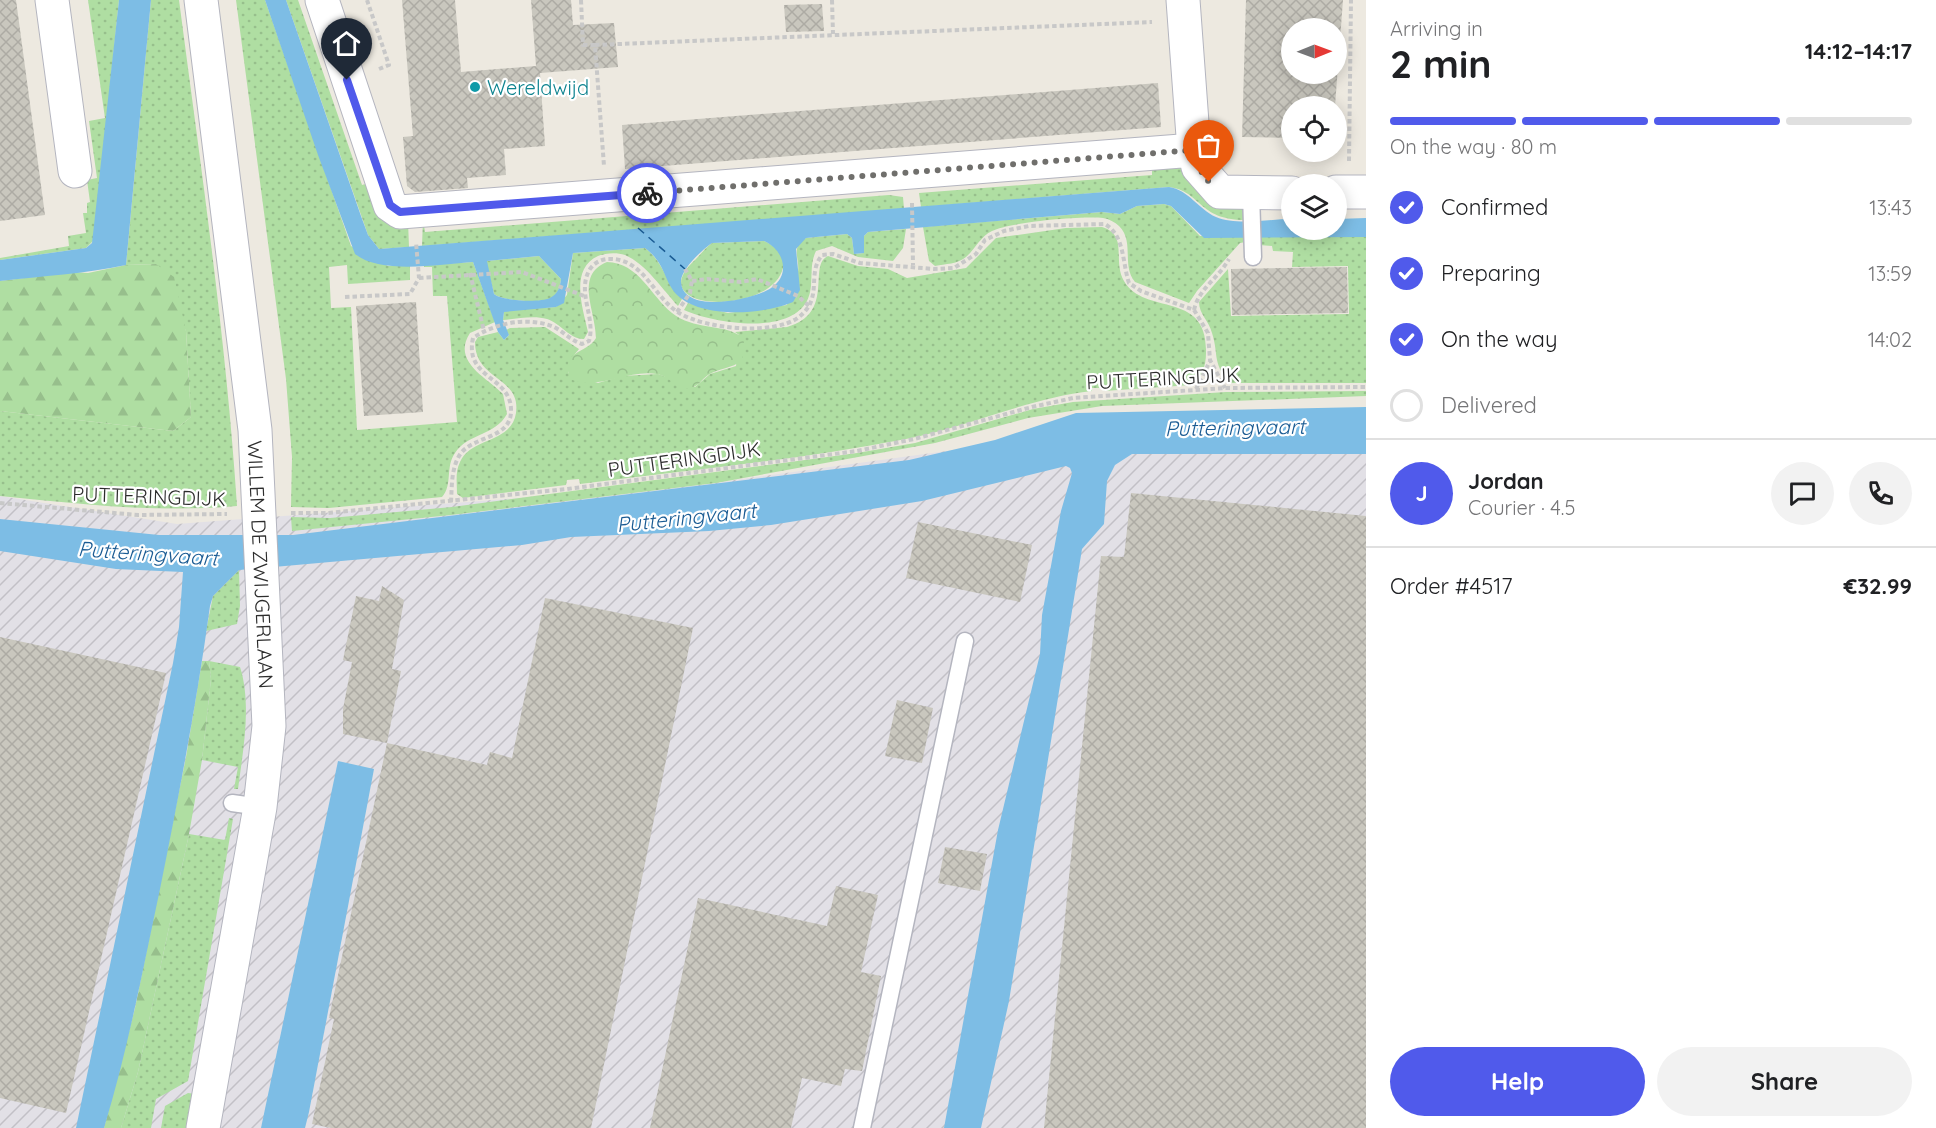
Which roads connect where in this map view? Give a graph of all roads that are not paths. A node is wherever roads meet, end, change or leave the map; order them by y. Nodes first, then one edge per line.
1 (52, 0) edge
2 (201, 0) edge
3 (322, 0) edge
4 (1184, 10) edge
5 (1194, 150) junction
6 (75, 171) dead end
7 (1281, 195) edge
8 (1251, 202) junction
9 (1252, 249) road end
10 (965, 641) dead end
11 (203, 1128) edge
12 (862, 1128) edge

1 - 6 street
2 - 11 street, WILLEM DE ZWIJGERLAAN
3 - 5 street
4 - 5 street
5 - 8 street
7 - 8 street
8 - 9 lane
10 - 12 lane

